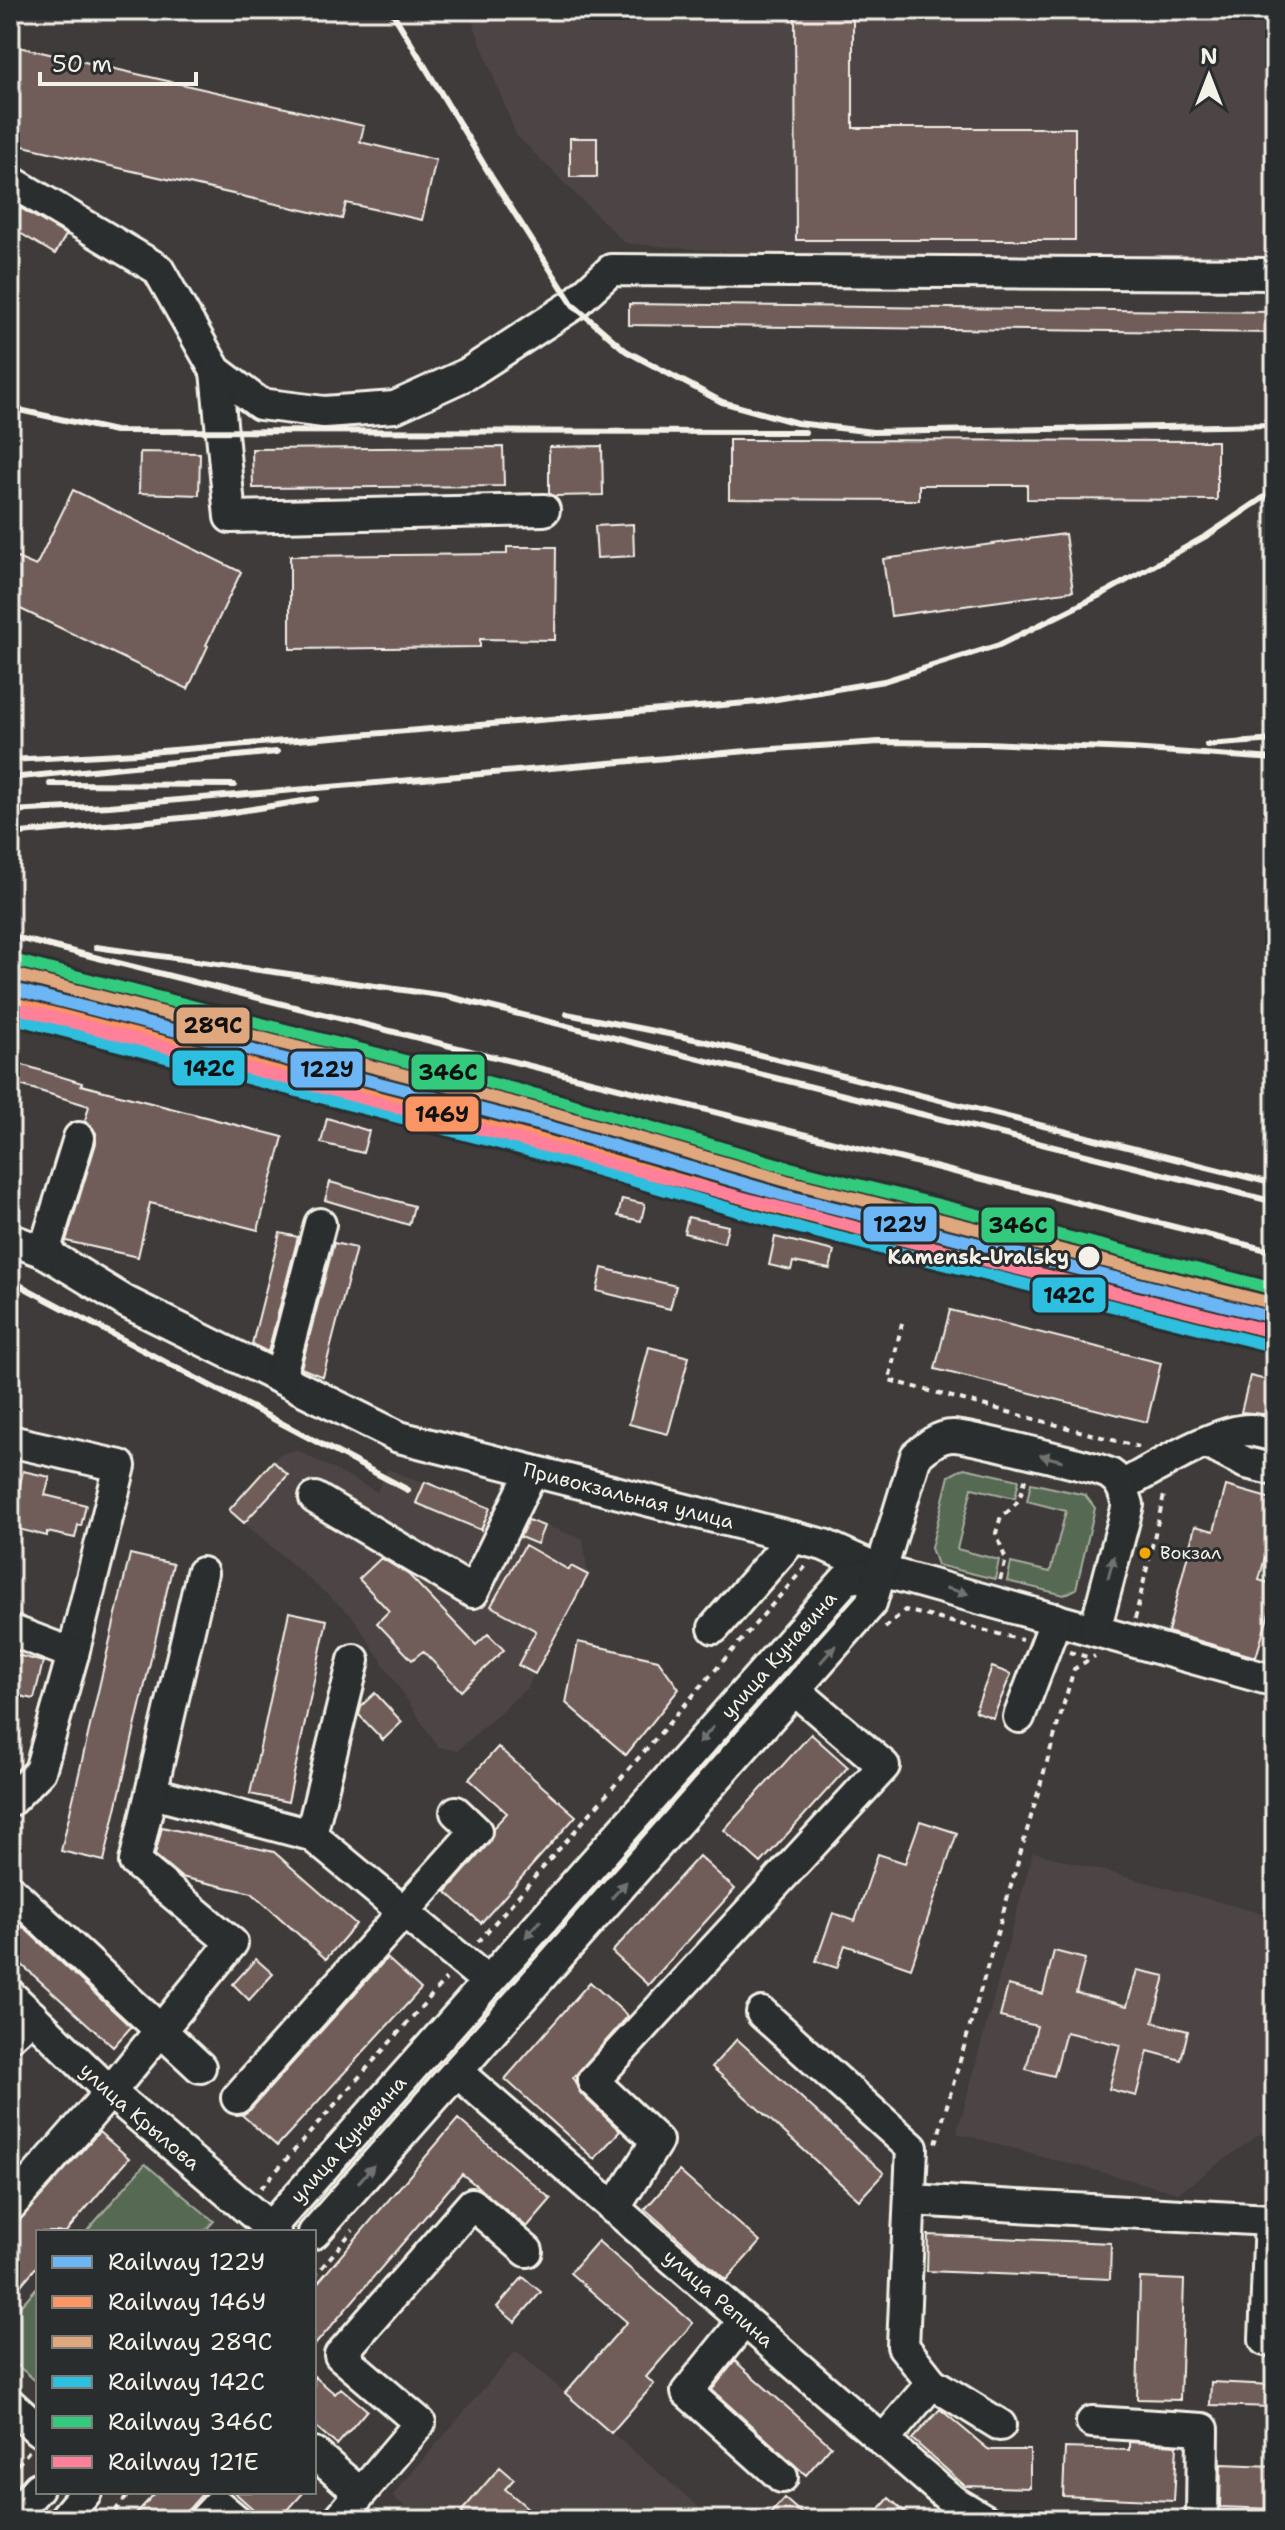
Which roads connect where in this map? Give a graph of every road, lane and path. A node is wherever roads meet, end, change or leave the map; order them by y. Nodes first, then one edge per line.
1 (10, 181) edge
2 (1275, 274) edge
3 (216, 371) junction
4 (544, 510) dead end
5 (79, 1138) dead end
6 (320, 1224) dead end
7 (10, 1239) edge
8 (44, 1252) junction
9 (1239, 1281) dead end
10 (1275, 1307) edge
11 (902, 1323) dead end
12 (280, 1378) junction
13 (1042, 1423) junction
14 (1275, 1436) edge
15 (10, 1441) edge
16 (1207, 1443) junction
17 (1161, 1450) junction
18 (1031, 1453) junction
19 (1275, 1470) edge
20 (532, 1471) junction
21 (1122, 1486) junction
22 (315, 1498) dead end
23 (794, 1537) junction
24 (824, 1545) junction
25 (801, 1571) junction
26 (882, 1571) junction
27 (202, 1573) dead end
28 (829, 1598) junction
29 (994, 1601) junction
30 (857, 1621) junction
31 (714, 1628) dead end
32 (10, 1630) edge
33 (1051, 1632) junction
34 (1141, 1645) junction
35 (1096, 1647) junction
36 (73, 1654) junction
37 (354, 1660) dead end
38 (1275, 1681) edge
39 (796, 1691) junction
40 (1019, 1717) dead end
41 (153, 1793) junction
42 (10, 1801) edge
43 (456, 1812) dead end
44 (311, 1835) junction
45 (10, 1890) edge
46 (403, 1912) junction
47 (461, 1962) junction
48 (487, 1981) junction
49 (10, 1995) edge
50 (762, 2013) dead end
51 (21, 2026) edge
52 (161, 2031) junction
53 (200, 2067) dead end
54 (457, 2072) junction
55 (110, 2092) junction
56 (237, 2098) dead end
57 (936, 2143) dead end
58 (910, 2200) junction
59 (10, 2206) edge
60 (245, 2206) junction
61 (614, 2209) junction
62 (269, 2230) edge
63 (271, 2230) edge
64 (316, 2231) edge
65 (527, 2251) dead end
66 (744, 2321) junction
67 (1265, 2340) dead end
68 (932, 2383) junction
69 (10, 2404) edge
70 (1092, 2422) dead end
71 (1000, 2425) dead end
72 (34, 2440) edge
73 (883, 2441) junction
74 (316, 2455) edge
75 (10, 2474) edge
76 (782, 2477) dead end
77 (36, 2490) edge
78 (360, 2493) junction
79 (84, 2494) edge
80 (129, 2494) edge
81 (10, 2519) edge
82 (63, 2520) edge
83 (107, 2520) edge
84 (204, 2520) edge
85 (236, 2520) edge
86 (338, 2520) edge
87 (985, 2520) edge
88 (1202, 2520) edge

1 - 3 street
2 - 3 street
3 - 4 street
5 - 8 street
6 - 12 street
7 - 8 street, Привокзальная улица
8 - 12 street, Привокзальная улица
9 - 10 path
11 - 13 path
12 - 20 street, Привокзальная улица
13 - 17 path
13 - 18 path
14 - 16 street
15 - 36 street
16 - 17 street
16 - 19 street
17 - 21 street
17 - 34 path
21 -> 18 street
18 - 26 street
18 - 29 path
20 - 22 street
20 - 23 street, Привокзальная улица
35 -> 21 street
23 - 24 street, Привокзальная улица
23 - 31 street
24 - 25 path
24 - 26 street, Привокзальная улица
25 - 28 path
25 - 47 path
26 - 28 street, улица Кунавина
26 -> 29 street, Привокзальная улица
26 - 30 street, улица Кунавина
27 - 41 street
28 -> 48 street, улица Кунавина
29 - 33 street, Привокзальная улица
30 - 33 path
39 -> 30 street, улица Кунавина
32 - 36 street
33 - 35 street, Привокзальная улица
33 - 35 path
33 - 40 street
34 - 35 street, Привокзальная улица
34 - 38 street, Привокзальная улица
35 - 57 path
36 - 42 street
37 - 44 street
54 -> 39 street, улица Кунавина
39 - 61 street
41 - 44 street
41 - 52 street
43 - 46 street
44 - 46 street
45 - 52 street
46 - 47 street
46 - 56 street
47 - 48 street
47 - 60 path
48 - 63 street, улица Кунавина
49 - 51 street, улица Крылова
50 - 58 street
51 - 55 street, улица Крылова
52 - 53 street
52 - 55 street
54 - 61 street, улица Репина
64 -> 54 street, улица Кунавина
55 - 59 street
55 - 60 street, улица Крылова
58 - 67 street
58 - 68 street
60 - 62 street, улица Крылова
61 - 66 street, улица Репина
65 - 78 street
66 - 73 street, улица Репина
66 - 76 street
68 - 71 street
68 - 73 street
69 - 72 street
70 - 88 street
72 - 75 path
73 - 87 street, улица Репина
74 - 78 street
77 - 81 street
78 - 86 street
79 - 82 street
80 - 83 path
84 - 85 street

